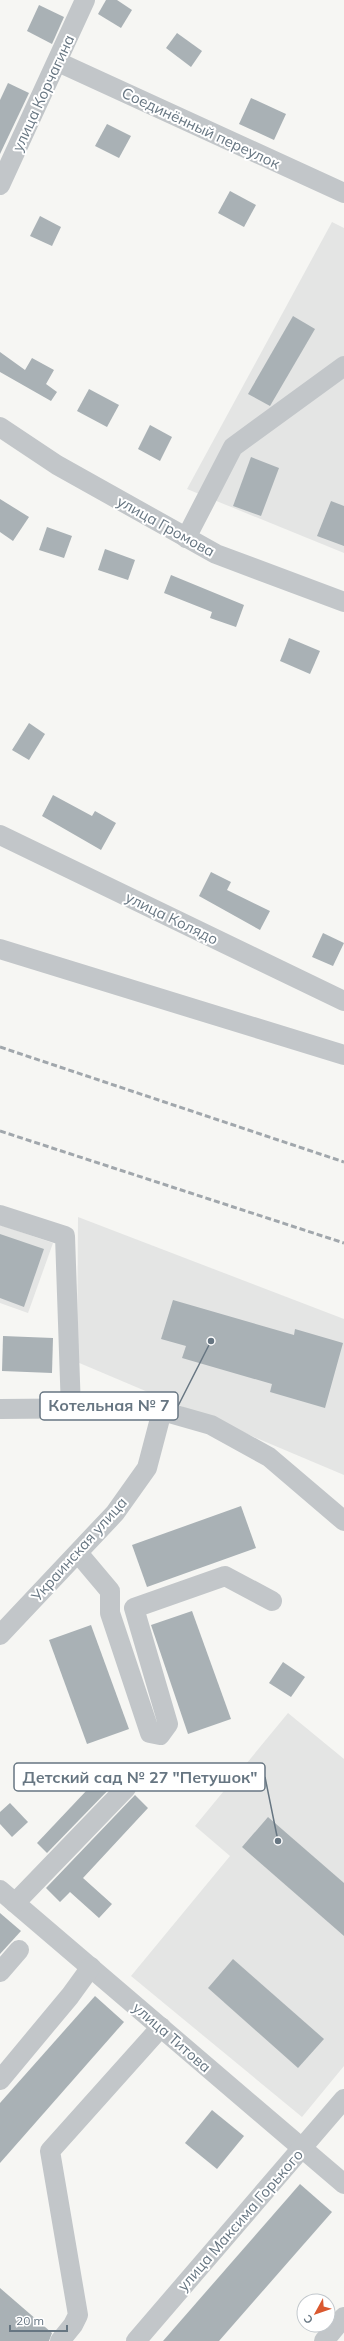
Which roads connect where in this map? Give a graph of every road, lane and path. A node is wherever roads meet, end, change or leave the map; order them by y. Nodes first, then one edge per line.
1 (85, 0) edge
2 (58, 62) junction
3 (0, 186) edge
4 (344, 193) edge
5 (344, 366) edge
6 (0, 427) edge
7 (186, 538) junction
8 (344, 602) edge
9 (0, 835) edge
10 (0, 949) edge
11 (344, 1001) edge
12 (344, 1055) edge
13 (0, 1215) edge
14 (0, 1409) edge
15 (71, 1410) junction
16 (162, 1411) junction
17 (344, 1521) edge
18 (78, 1553) junction
19 (110, 1591) junction
20 (272, 1601) dead end
21 (134, 1608) junction
22 (0, 1635) edge
23 (126, 1788) dead end
24 (0, 1890) edge
25 (15, 1903) junction
26 (19, 1950) dead end
27 (92, 1967) junction
28 (0, 1972) edge
29 (160, 2027) junction
30 (0, 2080) edge
31 (344, 2099) edge
32 (302, 2148) junction
33 (344, 2184) edge
34 (344, 2317) edge
35 (60, 2341) edge
36 (136, 2341) edge
37 (324, 2341) edge

1 - 2 street, улица Корчагина
2 - 3 street, улица Корчагина
2 - 4 street, Соединённый переулок
5 - 7 street
6 - 7 street, улица Громова
7 - 8 street, улица Громова
9 - 11 street, улица Колядо
10 - 12 street
13 - 15 street
14 - 15 street
15 - 16 street
16 - 17 street
16 - 18 street, Украинская улица
18 - 19 street
18 - 22 street, Украинская улица
19 - 21 street
19 - 21 street
20 - 21 street
23 - 25 street
24 - 25 street, улица Титова
25 - 27 street, улица Титова
26 - 28 street
27 - 29 street, улица Титова
27 - 30 street
29 - 32 street, улица Титова
29 - 35 street
31 - 32 street, улица Максима Горького
32 - 33 street, улица Титова
32 - 36 street, улица Максима Горького
34 - 37 street

